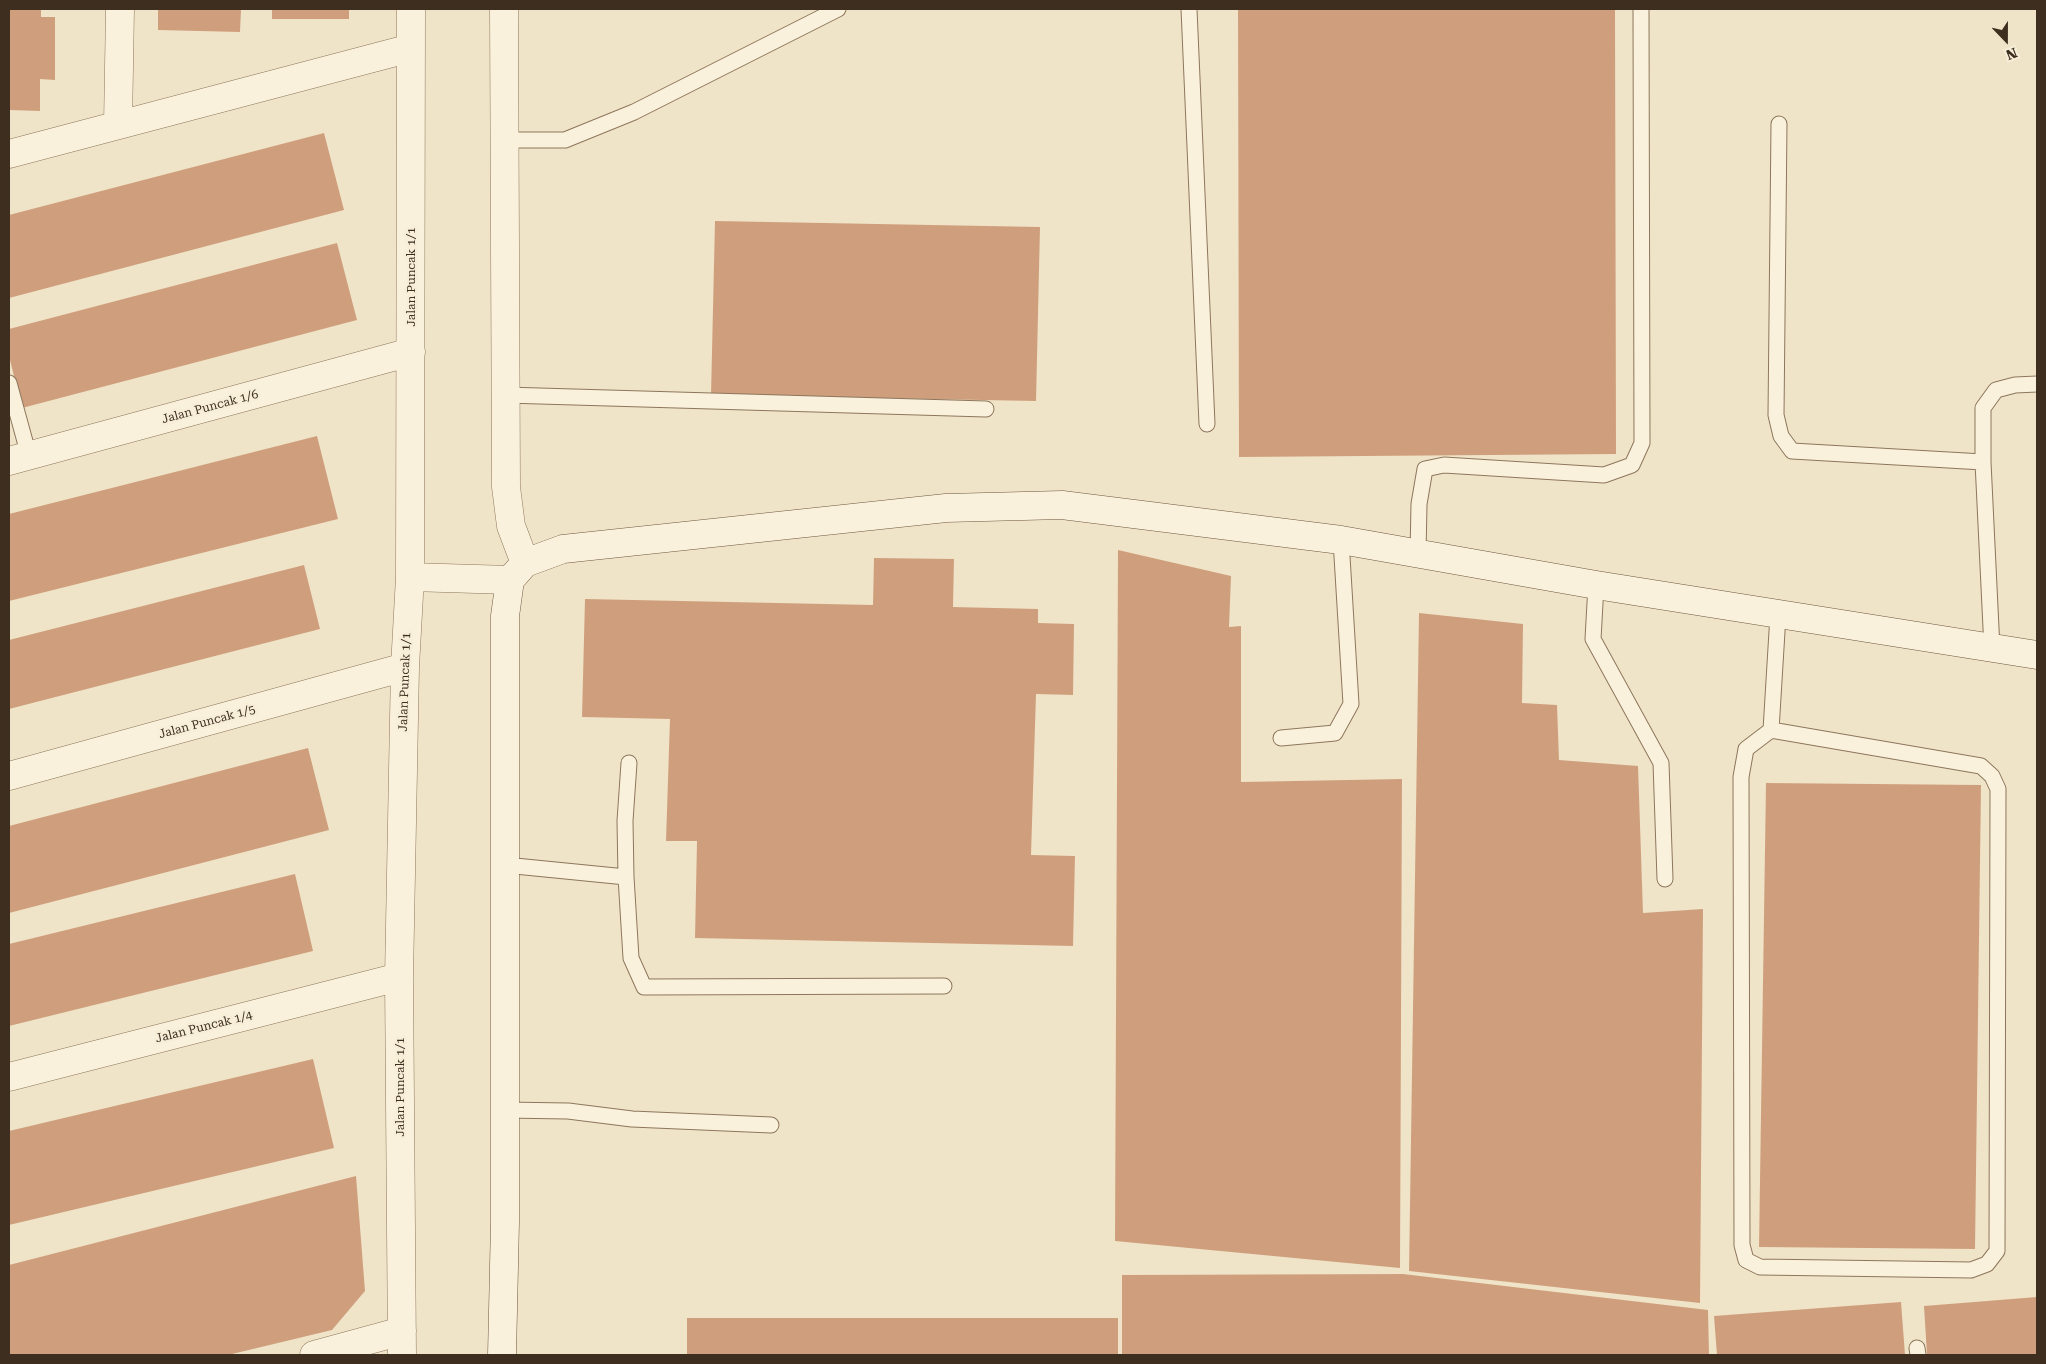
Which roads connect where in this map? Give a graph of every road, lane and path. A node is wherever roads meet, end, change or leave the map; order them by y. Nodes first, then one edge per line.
1 (120, 9) edge
2 (411, 9) edge
3 (504, 9) edge
4 (838, 9) edge
5 (1189, 9) edge
6 (1641, 9) edge
7 (411, 48) junction
8 (1779, 124) dead end
9 (118, 125) junction
10 (503, 140) junction
11 (9, 154) edge
12 (412, 352) junction
13 (9, 383) edge
14 (2037, 384) edge
15 (505, 395) junction
16 (986, 409) dead end
17 (1207, 424) dead end
18 (19, 458) edge
19 (1983, 462) junction
20 (1341, 540) junction
21 (1418, 554) junction
22 (518, 571) junction
23 (410, 577) junction
24 (1596, 585) junction
25 (1778, 615) junction
26 (1992, 649) junction
27 (2037, 655) edge
28 (404, 667) junction
29 (1771, 730) junction
30 (1281, 738) dead end
31 (629, 763) dead end
32 (9, 776) edge
33 (504, 865) junction
34 (626, 877) junction
35 (1665, 879) dead end
36 (399, 978) junction
37 (944, 986) dead end
38 (9, 1077) edge
39 (504, 1110) junction
40 (771, 1124) dead end
41 (402, 1343) edge
42 (314, 1355) edge
43 (502, 1355) edge

1 - 9 street
2 - 7 street, Jalan Puncak 1/1
3 - 10 street
4 - 10 lane
5 - 17 lane
6 - 21 lane
7 - 9 street
7 - 12 street, Jalan Puncak 1/1
8 - 19 lane
9 - 11 street
10 - 15 street
12 - 18 street, Jalan Puncak 1/6
12 - 23 street, Jalan Puncak 1/1
13 - 18 lane
14 - 19 lane
15 - 16 lane
15 - 22 street
19 - 26 lane
20 - 21 street
20 - 22 street
20 - 30 lane
21 - 24 street
22 - 23 street
22 - 33 street
23 - 28 street, Jalan Puncak 1/1
24 - 25 street
24 - 35 lane
25 - 26 street
25 - 29 lane
26 - 27 street
28 - 32 street, Jalan Puncak 1/5
28 - 36 street, Jalan Puncak 1/1
29 - 29 lane
31 - 34 lane
33 - 34 lane
33 - 39 street
34 - 37 lane
36 - 38 street, Jalan Puncak 1/4
36 - 41 street, Jalan Puncak 1/1
39 - 40 lane
39 - 43 street
41 - 42 street

